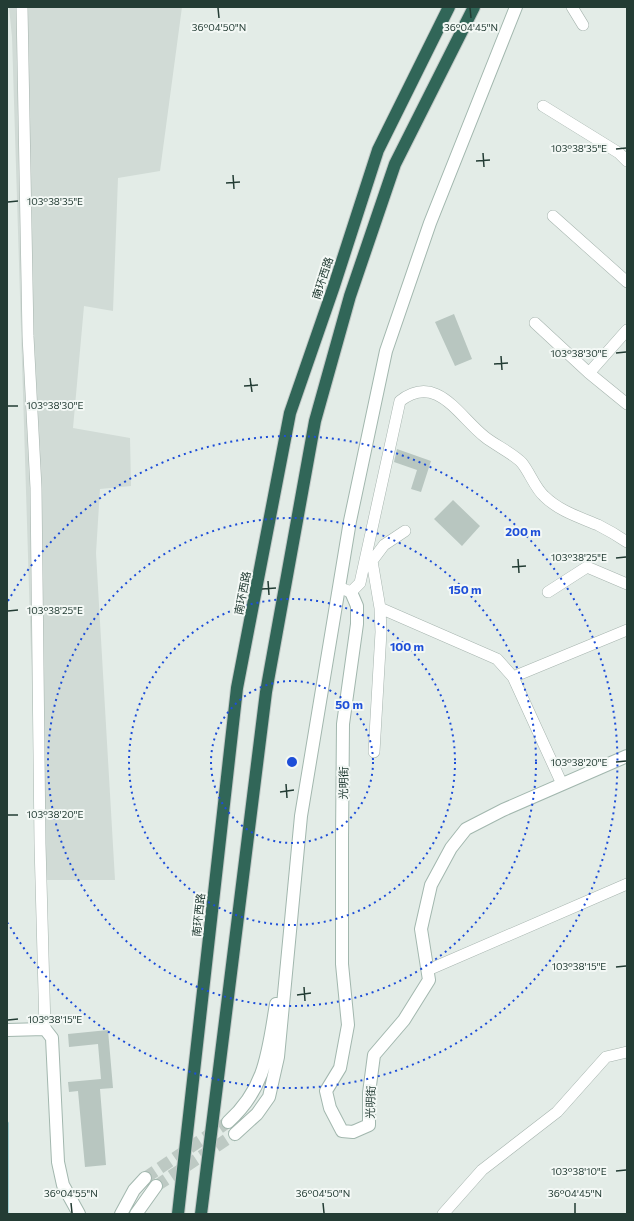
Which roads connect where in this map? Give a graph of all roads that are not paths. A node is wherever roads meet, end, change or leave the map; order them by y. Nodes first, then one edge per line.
1 (22, 7) edge
2 (449, 7) edge
3 (474, 7) edge
4 (516, 7) edge
5 (572, 7) edge
6 (583, 25) dead end
7 (543, 106) dead end
8 (627, 161) edge
9 (552, 216) dead end
10 (627, 282) edge
11 (535, 323) dead end
12 (627, 330) edge
13 (589, 373) junction
14 (627, 404) edge
15 (405, 531) dead end
16 (627, 542) edge
17 (369, 560) junction
18 (627, 584) edge
19 (339, 588) junction
20 (352, 592) junction
21 (548, 592) dead end
22 (380, 608) junction
23 (627, 630) edge
24 (513, 676) junction
25 (374, 752) dead end
26 (627, 756) edge
27 (562, 784) junction
28 (627, 884) edge
29 (292, 924) junction
30 (428, 970) junction
31 (40, 1029) junction
32 (7, 1030) edge
33 (627, 1052) edge
34 (228, 1122) tunnel mouth
35 (235, 1134) tunnel mouth
36 (145, 1178) tunnel mouth
37 (156, 1186) tunnel mouth
38 (79, 1214) edge
39 (122, 1214) edge
40 (136, 1214) edge
41 (178, 1214) edge
42 (201, 1214) edge
43 (443, 1214) edge

1 - 31 street
2 - 41 highway, 南环西路
3 - 42 highway
4 - 19 street
5 - 6 street
7 - 8 street
9 - 10 street
11 - 13 street
12 - 13 street
13 - 14 street
15 - 17 street
16 - 17 street
17 - 20 street
17 - 22 street
18 - 21 street
19 - 20 street
19 - 29 street
20 - 30 street, 光明街
22 - 24 street
22 - 25 street
23 - 24 street
24 - 27 street
26 - 27 street, 光明街
27 - 30 street, 光明街
28 - 30 street
29 - 34 street
29 - 35 street
31 - 32 street
31 - 38 street
33 - 43 street
36 - 39 street
37 - 40 street

